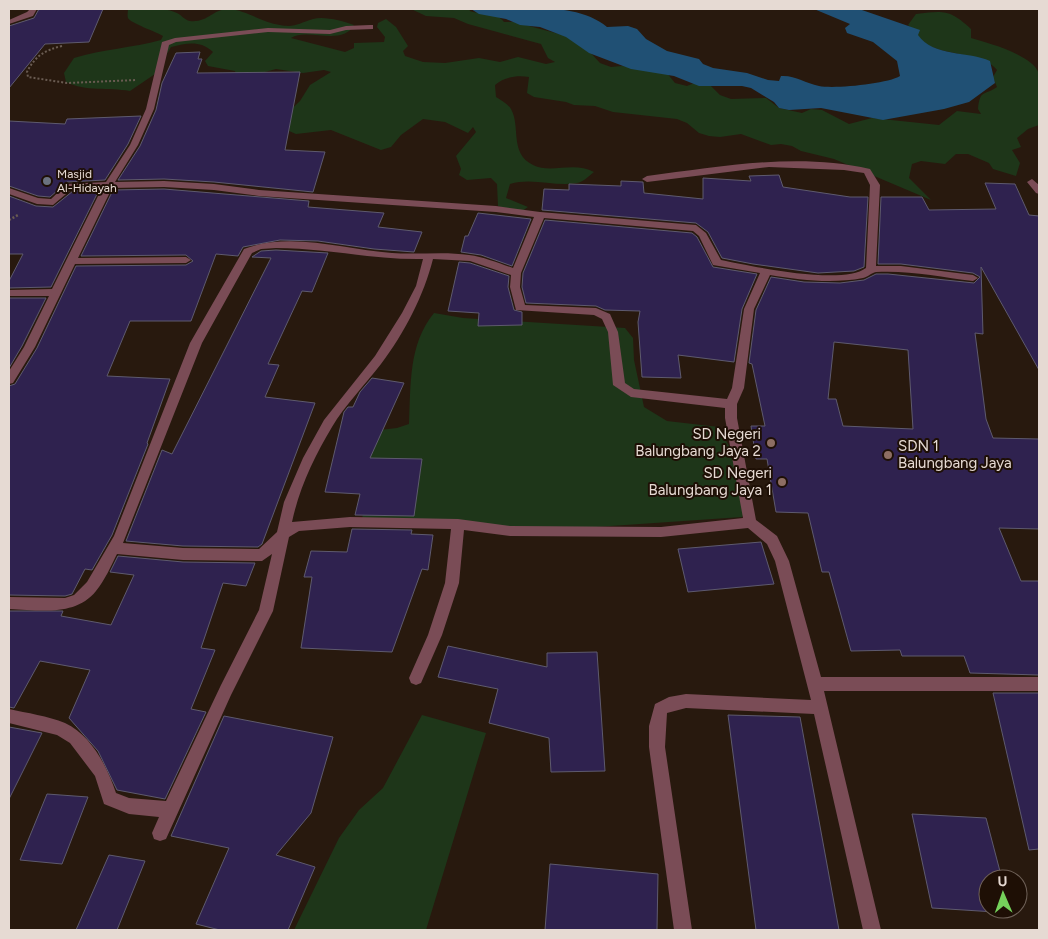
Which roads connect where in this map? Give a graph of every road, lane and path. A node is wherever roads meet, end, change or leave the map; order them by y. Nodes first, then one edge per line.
1 (33, 9) edge
2 (9, 22) edge
3 (370, 27) dead end
4 (62, 46) dead end
5 (155, 80) junction
6 (647, 180) dead end
7 (1032, 182) dead end
8 (108, 186) junction
9 (9, 191) edge
10 (1039, 191) edge
11 (540, 215) junction
12 (429, 257) junction
13 (186, 260) dead end
14 (71, 261) junction
15 (871, 270) junction
16 (766, 272) junction
17 (516, 273) junction
18 (973, 278) dead end
19 (57, 292) junction
20 (9, 293) edge
21 (9, 380) edge
22 (731, 404) junction
23 (750, 523) junction
24 (458, 524) junction
25 (282, 535) junction
26 (114, 548) junction
27 (9, 603) edge
28 (416, 678) dead end
29 (815, 684) junction
30 (1039, 684) edge
31 (821, 707) junction
32 (9, 716) edge
33 (171, 810) junction
34 (160, 833) dead end
35 (684, 930) edge
36 (872, 930) edge

1 - 2 street
3 - 5 street
4 - 5 path
5 - 8 street
6 - 15 street
7 - 10 street
8 - 9 street
8 - 11 street
8 - 14 street
11 - 16 street
11 - 17 street
12 - 17 street
12 - 25 street
12 - 26 street
13 - 14 street
14 - 19 street
15 - 16 street
15 - 18 street
16 - 22 street
17 - 22 street
19 - 20 street
19 - 21 street
22 - 23 street
23 - 24 street
23 - 29 street
24 - 25 street
24 - 28 street
25 - 26 street
25 - 33 street
26 - 27 street
29 - 30 street
29 - 31 street
31 - 35 street
31 - 36 street
32 - 33 street
33 - 34 street

